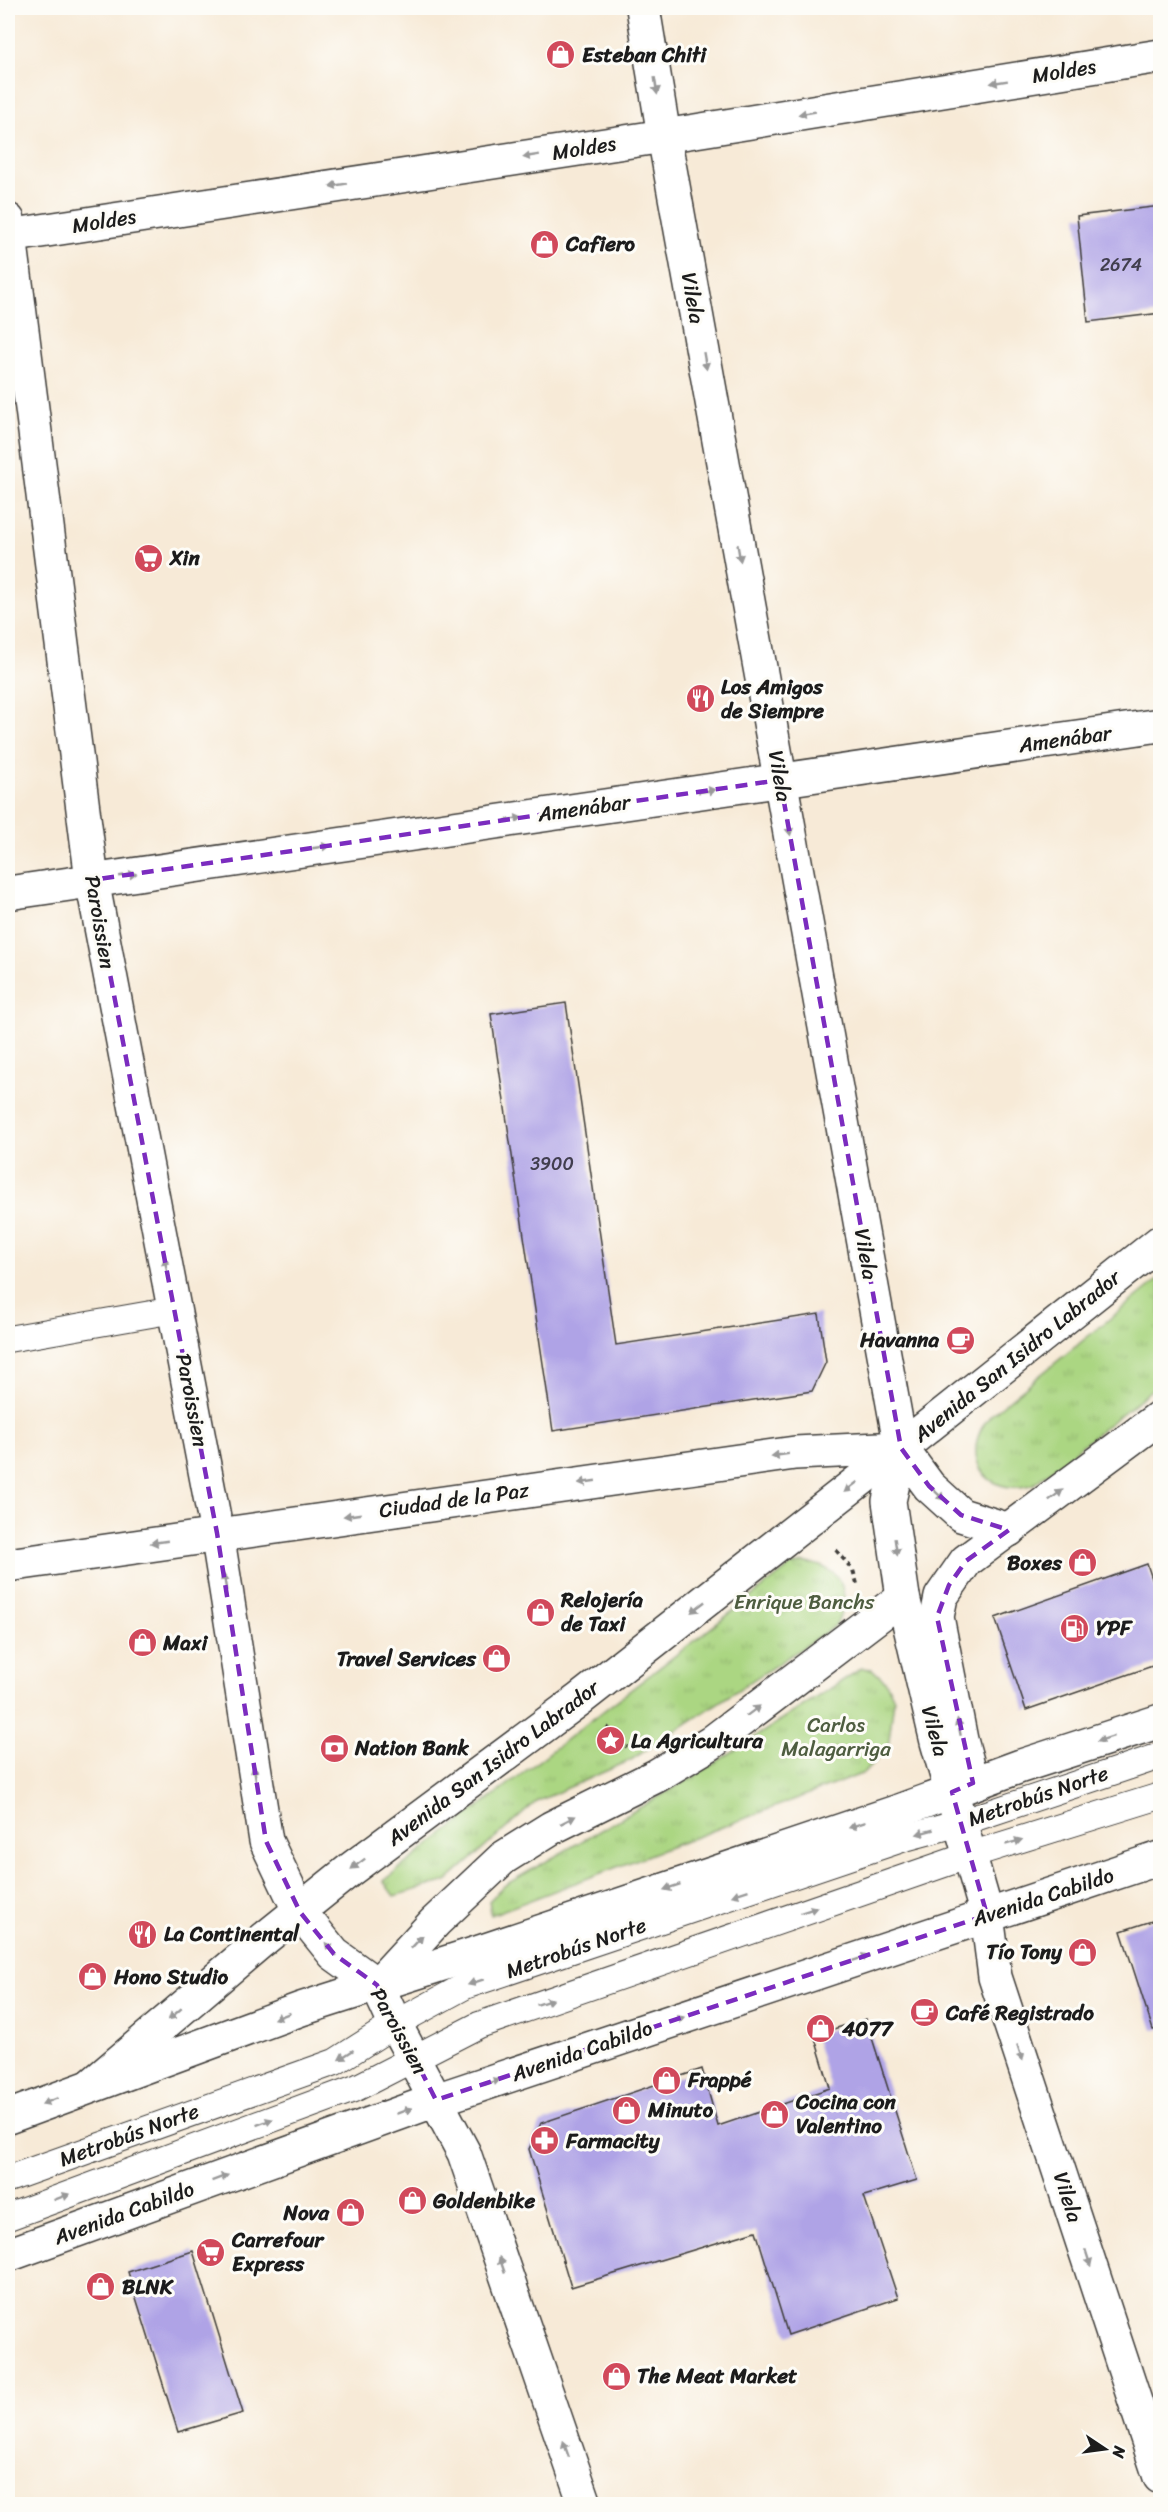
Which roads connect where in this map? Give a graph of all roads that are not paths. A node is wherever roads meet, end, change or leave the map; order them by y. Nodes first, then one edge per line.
1 (643, 8) edge
2 (1161, 56) edge
3 (664, 136) junction
4 (8, 230) edge
5 (1161, 725) edge
6 (780, 780) junction
7 (92, 880) junction
8 (8, 893) edge
9 (1161, 1242) edge
10 (174, 1310) junction
11 (8, 1339) edge
12 (1161, 1417) edge
13 (901, 1448) junction
14 (1009, 1530) junction
15 (217, 1533) junction
16 (8, 1564) edge
17 (903, 1597) junction
18 (1161, 1720) edge
19 (1161, 1756) edge
20 (963, 1787) junction
21 (1161, 1796) edge
22 (960, 1823) junction
23 (970, 1855) junction
24 (1161, 1858) edge
25 (300, 1912) junction
26 (987, 1916) junction
27 (377, 1985) junction
28 (395, 2024) junction
29 (415, 2060) junction
30 (92, 2085) junction
31 (436, 2100) junction
32 (8, 2117) edge
33 (8, 2178) edge
34 (8, 2217) edge
35 (8, 2255) edge
36 (1161, 2477) edge
37 (585, 2505) edge

1 -> 3 street, Vilela
2 -> 3 street, Moldes
3 -> 4 street, Moldes
3 -> 6 street, Vilela
4 - 7 street, Paroissien
5 - 6 street, Amenábar
7 -> 6 street, Amenábar
6 -> 13 street, Vilela
7 - 8 street, Amenábar
10 -> 7 street, Paroissien
9 - 13 street, Avenida San Isidro Labrador
10 - 11 lane
10 - 15 street, Paroissien
14 -> 12 street
13 -> 14 street, Avenida San Isidro Labrador
13 -> 15 street, Ciudad de la Paz
13 -> 17 street, Vilela
13 -> 25 street, Avenida San Isidro Labrador
20 -> 14 street, Vilela
15 -> 16 street, Ciudad de la Paz
25 -> 15 street, Paroissien
17 - 20 street, Vilela
27 -> 17 street
18 -> 20 street
19 - 22 lane, Metrobús Norte
20 - 22 street, Vilela
20 -> 27 street
23 -> 21 lane, Metrobús Norte
22 - 23 street, Vilela
22 -> 28 lane, Metrobús Norte
23 - 26 street, Vilela
29 -> 23 lane, Metrobús Norte
24 - 26 street, Avenida Cabildo
27 -> 25 street, Paroissien
25 -> 30 street, Avenida San Isidro Labrador
31 -> 26 street, Avenida Cabildo
26 -> 36 street, Vilela
27 - 28 street, Paroissien
27 -> 30 street
28 - 29 street, Paroissien
28 -> 33 lane, Metrobús Norte
29 - 31 street, Paroissien
34 -> 29 lane, Metrobús Norte
30 -> 32 street
35 -> 31 street, Avenida Cabildo
37 -> 31 street, Paroissien

